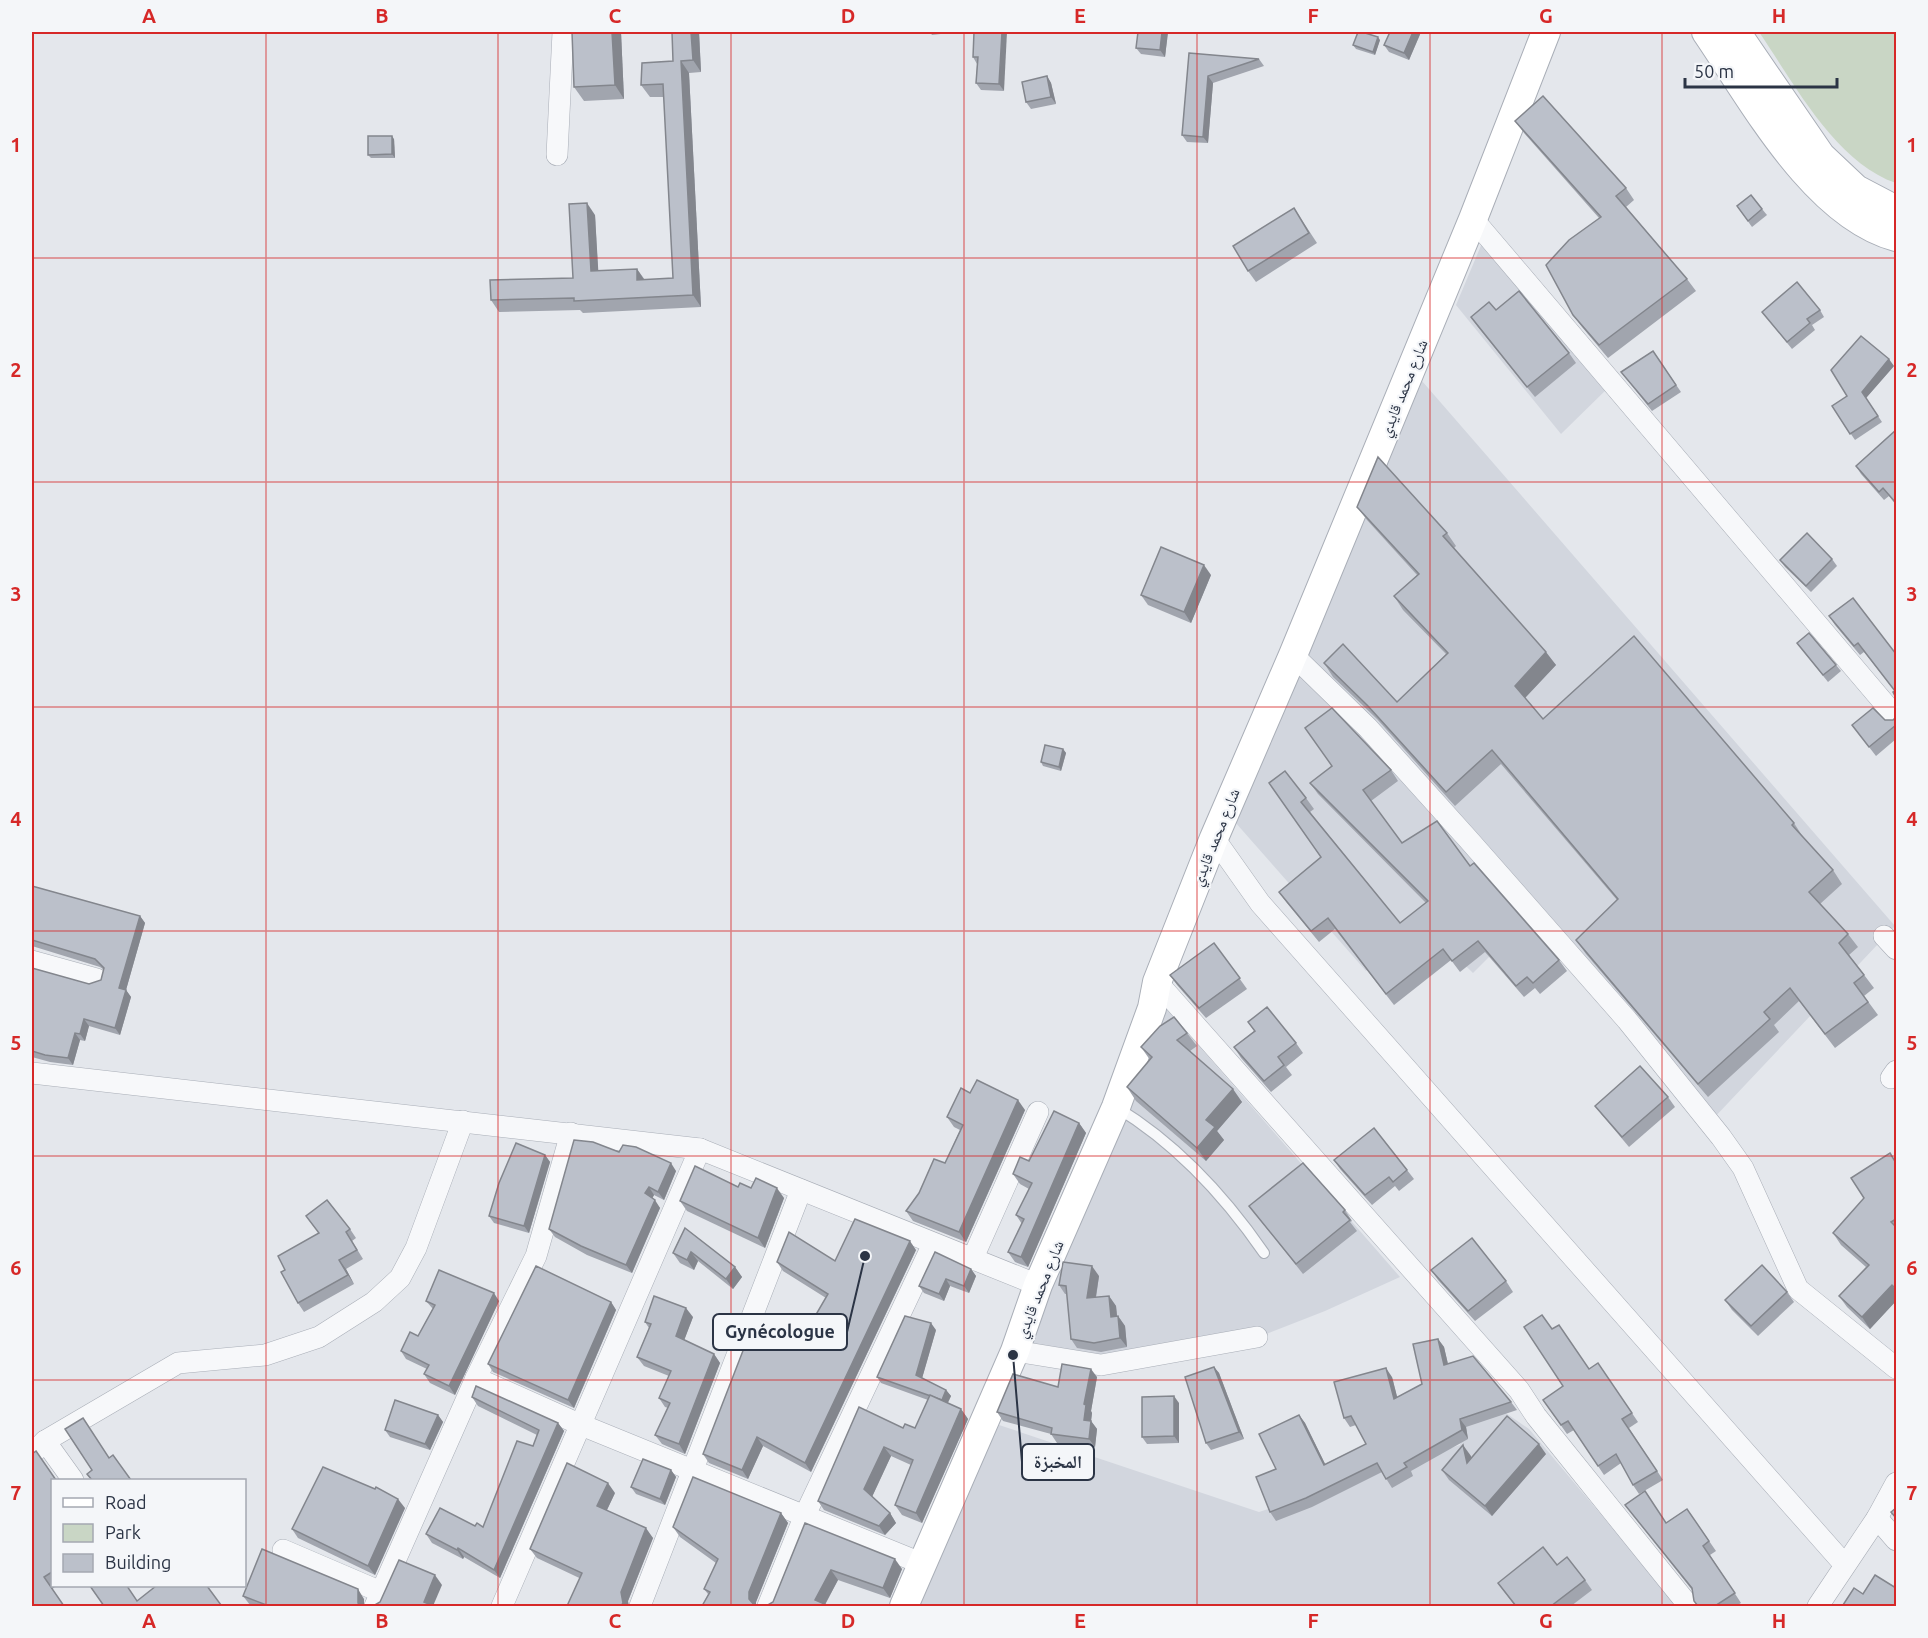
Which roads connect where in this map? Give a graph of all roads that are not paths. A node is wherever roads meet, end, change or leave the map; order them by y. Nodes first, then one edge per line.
1 (563, 32) edge
2 (1546, 32) edge
3 (1562, 32) edge
4 (1706, 32) edge
5 (1736, 32) edge
6 (1531, 68) junction
7 (556, 155) dead end
8 (1896, 210) edge
9 (1473, 219) junction
10 (1896, 237) edge
11 (1293, 655) junction
12 (1896, 717) edge
13 (1214, 838) junction
14 (32, 961) edge
15 (97, 979) edge
16 (1157, 982) junction
17 (32, 1073) edge
18 (1116, 1107) junction
19 (1038, 1112) dead end
20 (463, 1121) junction
21 (571, 1133) junction
22 (700, 1149) junction
23 (801, 1190) junction
24 (933, 1244) junction
25 (1264, 1253) dead end
26 (972, 1260) junction
27 (1038, 1285) junction
28 (1257, 1337) dead end
29 (1015, 1351) junction
30 (1896, 1368) edge
31 (476, 1378) junction
32 (579, 1424) junction
33 (38, 1447) edge
34 (693, 1471) junction
35 (72, 1479) edge
36 (1896, 1483) edge
37 (805, 1515) junction
38 (1877, 1518) junction
39 (1896, 1540) edge
40 (283, 1550) dead end
41 (923, 1564) junction
42 (1844, 1564) junction
43 (378, 1599) edge
44 (502, 1606) edge
45 (640, 1606) edge
46 (768, 1606) edge
47 (904, 1606) edge
48 (1689, 1606) edge
49 (1818, 1606) edge

1 - 7 street
2 - 6 main road, شارع محمد قايدي
3 - 6 main road
4 - 10 main road
5 - 8 main road
6 - 9 main road, شارع محمد قايدي
9 - 11 main road, شارع محمد قايدي
9 - 12 street
11 - 13 main road, شارع محمد قايدي
11 - 30 street
13 - 16 main road, شارع محمد قايدي
13 - 42 street
14 - 15 street
16 - 18 main road, شارع محمد قايدي
16 - 48 street
17 - 20 street
18 - 25 lane
18 - 27 main road, شارع محمد قايدي
19 - 26 street
20 - 21 street
20 - 33 street
21 - 22 street
21 - 31 street
22 - 23 street
22 - 32 street
23 - 24 street
23 - 34 street
24 - 26 street
24 - 37 street
26 - 27 street
27 - 29 main road, شارع محمد قايدي
28 - 29 street
29 - 41 main road, شارع محمد قايدي
31 - 32 street
31 - 43 street
32 - 34 street
32 - 44 street
33 - 35 street
34 - 37 street
34 - 45 street
36 - 38 street
37 - 41 street
37 - 46 street
38 - 39 street
38 - 42 street
40 - 43 street
41 - 47 main road, شارع محمد قايدي
42 - 49 street

